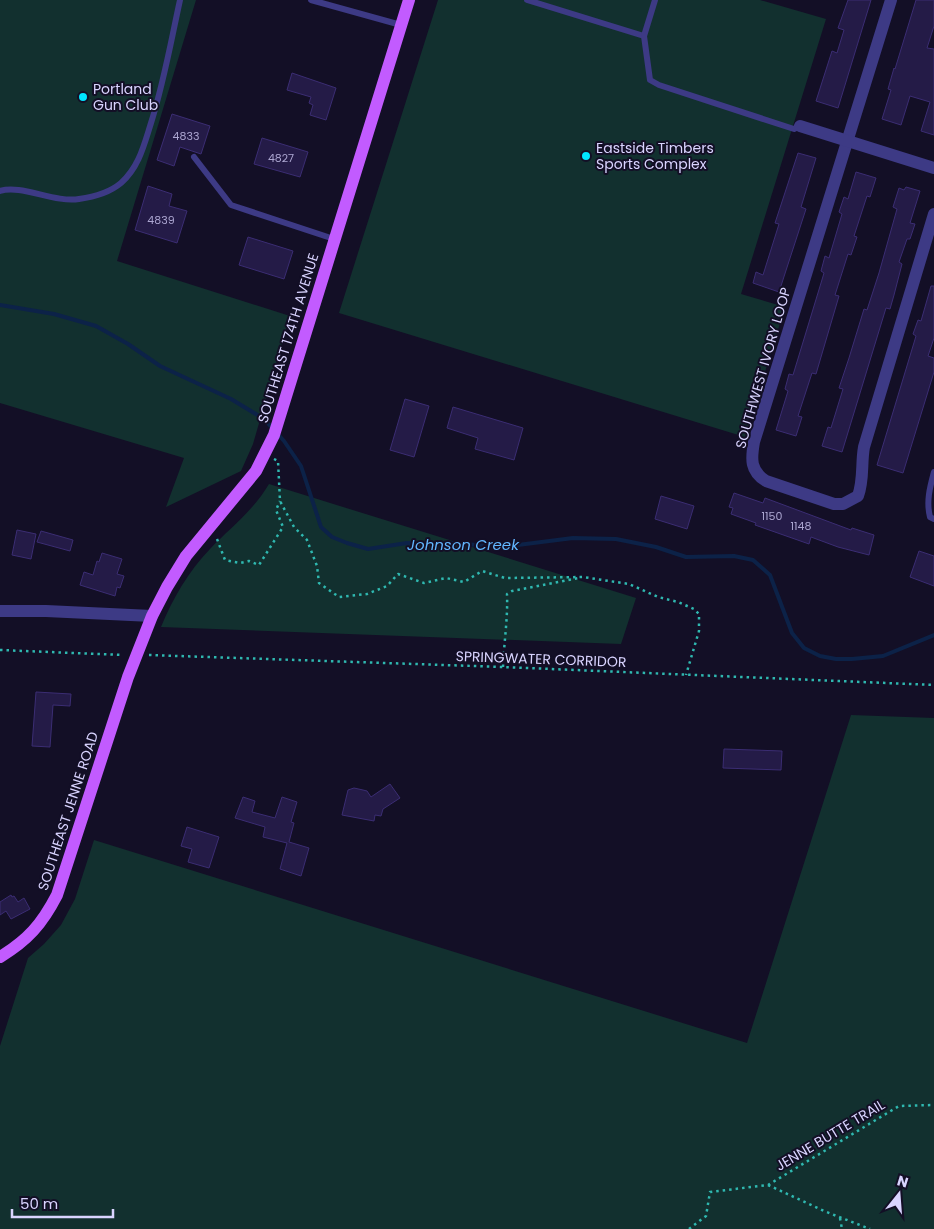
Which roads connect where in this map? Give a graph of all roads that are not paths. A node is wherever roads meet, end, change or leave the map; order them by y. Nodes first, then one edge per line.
1 (180, 0) edge
2 (311, 0) edge
3 (409, 0) edge
4 (527, 0) edge
5 (655, 0) edge
6 (892, 0) edge
7 (401, 25) junction
8 (644, 36) junction
9 (800, 126) joint
10 (848, 141) junction
11 (194, 157) dead end
12 (934, 168) edge
13 (0, 191) edge
14 (934, 214) edge
15 (334, 239) junction
16 (934, 472) edge
17 (934, 519) edge
18 (0, 611) edge
19 (152, 616) junction
20 (137, 655) joint
21 (0, 957) edge

1 - 13 lane
2 - 7 lane
3 - 7 main road, SOUTHEAST 174TH AVENUE
4 - 8 lane
5 - 8 lane
6 - 10 street, SOUTHWEST IVORY LOOP
7 - 15 main road, SOUTHEAST 174TH AVENUE
8 - 9 lane
9 - 10 street
10 - 12 street
10 - 14 street, SOUTHWEST IVORY LOOP
11 - 15 lane
15 - 19 main road, SOUTHEAST 174TH AVENUE
16 - 17 lane
18 - 19 street
19 - 20 main road, SOUTHEAST 174TH AVENUE
20 - 21 main road, SOUTHEAST JENNE ROAD

